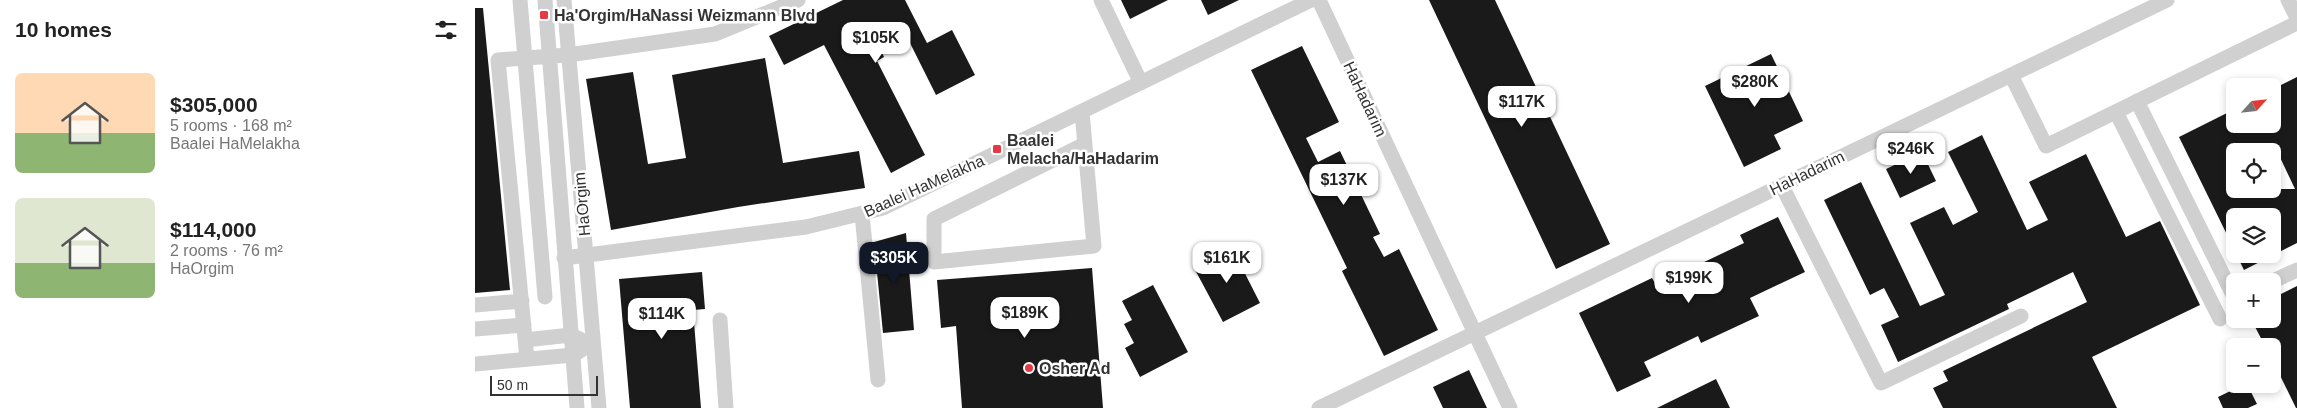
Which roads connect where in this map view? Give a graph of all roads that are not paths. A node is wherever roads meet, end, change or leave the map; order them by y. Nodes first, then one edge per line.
1 (520, 0) edge
2 (545, 0) edge
3 (565, 0) edge
4 (798, 0) edge
5 (1101, 0) edge
6 (1311, 0) edge
7 (1319, 0) edge
8 (2167, 0) edge
9 (2288, 0) edge
10 (2297, 18) edge
11 (2297, 23) edge
12 (568, 55) junction
13 (550, 56) junction
14 (525, 59) junction
15 (2011, 75) junction
16 (1141, 83) junction
17 (2137, 101) junction
18 (1082, 112) junction
19 (2116, 112) junction
20 (1085, 144) junction
21 (1782, 186) junction
22 (862, 214) junction
23 (586, 256) junction
24 (564, 258) junction
25 (2297, 270) edge
26 (2281, 277) edge
27 (2226, 281) edge
28 (545, 297) dead end
29 (522, 301) junction
30 (475, 305) edge
31 (2021, 316) dead end
32 (2220, 319) dead end
33 (720, 320) dead end
34 (524, 325) junction
35 (475, 329) edge
36 (1475, 333) junction
37 (571, 336) junction
38 (525, 340) junction
39 (593, 343) junction
40 (573, 355) junction
41 (527, 359) junction
42 (475, 364) edge
43 (878, 380) dead end
44 (577, 408) edge
45 (599, 408) edge
46 (726, 408) edge
47 (1319, 408) edge
48 (1510, 408) edge

1 - 14 street
2 - 13 street, HaOrgim
3 - 12 street, HaOrgim
4 - 12 street
5 - 16 street
6 - 16 street, Baalei HaMelakha
7 - 36 street, HaHadarim
8 - 15 street, HaHadarim
9 - 10 street
11 - 17 street
12 - 13 street
12 - 23 street, HaOrgim
13 - 14 street
13 - 24 street, HaOrgim
14 - 28 street
14 - 29 street
15 - 19 street
15 - 21 street, HaHadarim
16 - 18 street, Baalei HaMelakha
17 - 19 street
17 - 27 street
18 - 20 street
18 - 22 street, Baalei HaMelakha
19 - 32 street
20 - 20 street
21 - 31 street
21 - 36 street, HaHadarim
22 - 23 street, Baalei HaMelakha
22 - 43 street
23 - 24 street, Baalei HaMelakha
23 - 39 street, HaOrgim
24 - 37 street, HaOrgim
25 - 26 street
29 - 30 street
29 - 34 street
33 - 46 street
34 - 35 street
34 - 38 street
36 - 47 street, HaHadarim
36 - 48 street
37 - 38 street
37 - 39 street
37 - 40 street, HaOrgim
38 - 41 street
39 - 40 street
39 - 45 street, HaOrgim
40 - 41 street
40 - 44 street, HaOrgim
41 - 42 street

